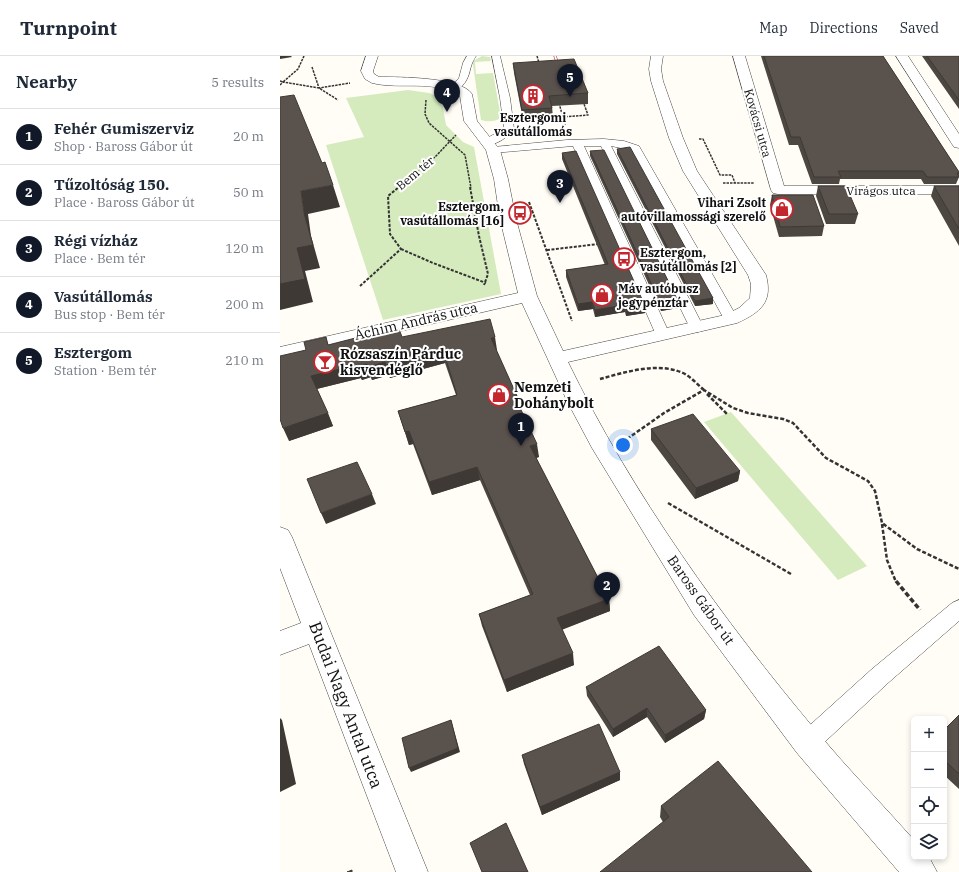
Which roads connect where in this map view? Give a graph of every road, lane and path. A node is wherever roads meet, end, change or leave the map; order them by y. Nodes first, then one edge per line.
1 (304, 56) edge
2 (372, 56) edge
3 (472, 56) edge
4 (496, 56) edge
5 (537, 56) edge
6 (657, 56) edge
7 (739, 56) edge
8 (902, 56) edge
9 (539, 63) edge
10 (312, 67) dead end
11 (376, 80) junction
12 (280, 81) edge
13 (283, 82) junction
14 (280, 85) edge
15 (452, 87) junction
16 (319, 88) junction
17 (338, 100) dead end
18 (558, 101) edge
19 (584, 104) edge
20 (562, 116) junction
21 (471, 121) junction
22 (567, 130) dead end
23 (694, 139) dead end
24 (450, 141) junction
25 (604, 142) junction
26 (577, 143) junction
27 (959, 144) edge
28 (490, 146) junction
29 (777, 186) junction
30 (959, 190) edge
31 (528, 200) dead end
32 (606, 243) edge
33 (401, 249) junction
34 (547, 250) junction
35 (485, 283) junction
36 (490, 285) dead end
37 (360, 286) dead end
38 (484, 286) dead end
39 (528, 296) junction
40 (731, 319) junction
41 (572, 321) dead end
42 (697, 328) junction
43 (663, 335) junction
44 (280, 353) edge
45 (558, 358) junction
46 (600, 378) dead end
47 (704, 390) junction
48 (727, 414) dead end
49 (626, 440) dead end
50 (668, 503) dead end
51 (882, 523) junction
52 (280, 537) edge
53 (959, 569) edge
54 (791, 574) dead end
55 (959, 609) edge
56 (937, 628) junction
57 (316, 629) junction
58 (280, 643) edge
59 (807, 743) junction
60 (412, 872) edge
61 (921, 872) edge

1 - 13 path
2 - 11 street
3 - 15 lane
4 - 28 lane
5 - 9 path
6 - 40 street
7 - 29 street, Kovácsi utca
8 - 27 street
10 - 16 path
11 - 15 street
11 - 16 path
12 - 13 path
13 - 14 path
13 - 16 path
15 - 21 street
15 - 24 path
16 - 17 path
18 - 20 path
19 - 20 path
20 - 22 path
21 - 24 path, Bem tér
21 - 28 street
23 - 29 path
24 - 33 path, Bem tér
24 - 35 path
25 - 26 lane
25 - 40 lane
25 - 42 lane
26 - 28 lane
26 - 43 lane
28 - 39 street
29 - 30 street, Virágos utca
31 - 34 path
32 - 34 path
33 - 35 path
33 - 37 path
34 - 41 path
35 - 36 path
35 - 38 path
39 - 44 street, Áchim András utca
39 - 45 street, Baross Gábor út
40 - 42 street
42 - 43 street
43 - 45 street
45 - 59 street, Baross Gábor út
46 - 47 path
47 - 48 path
47 - 49 path
47 - 51 path
50 - 54 path
51 - 53 path
51 - 56 path
52 - 57 street, Budai Nagy Antal utca
55 - 56 lane
56 - 59 lane
57 - 58 street
57 - 60 street, Budai Nagy Antal utca
59 - 61 street, Baross Gábor út

